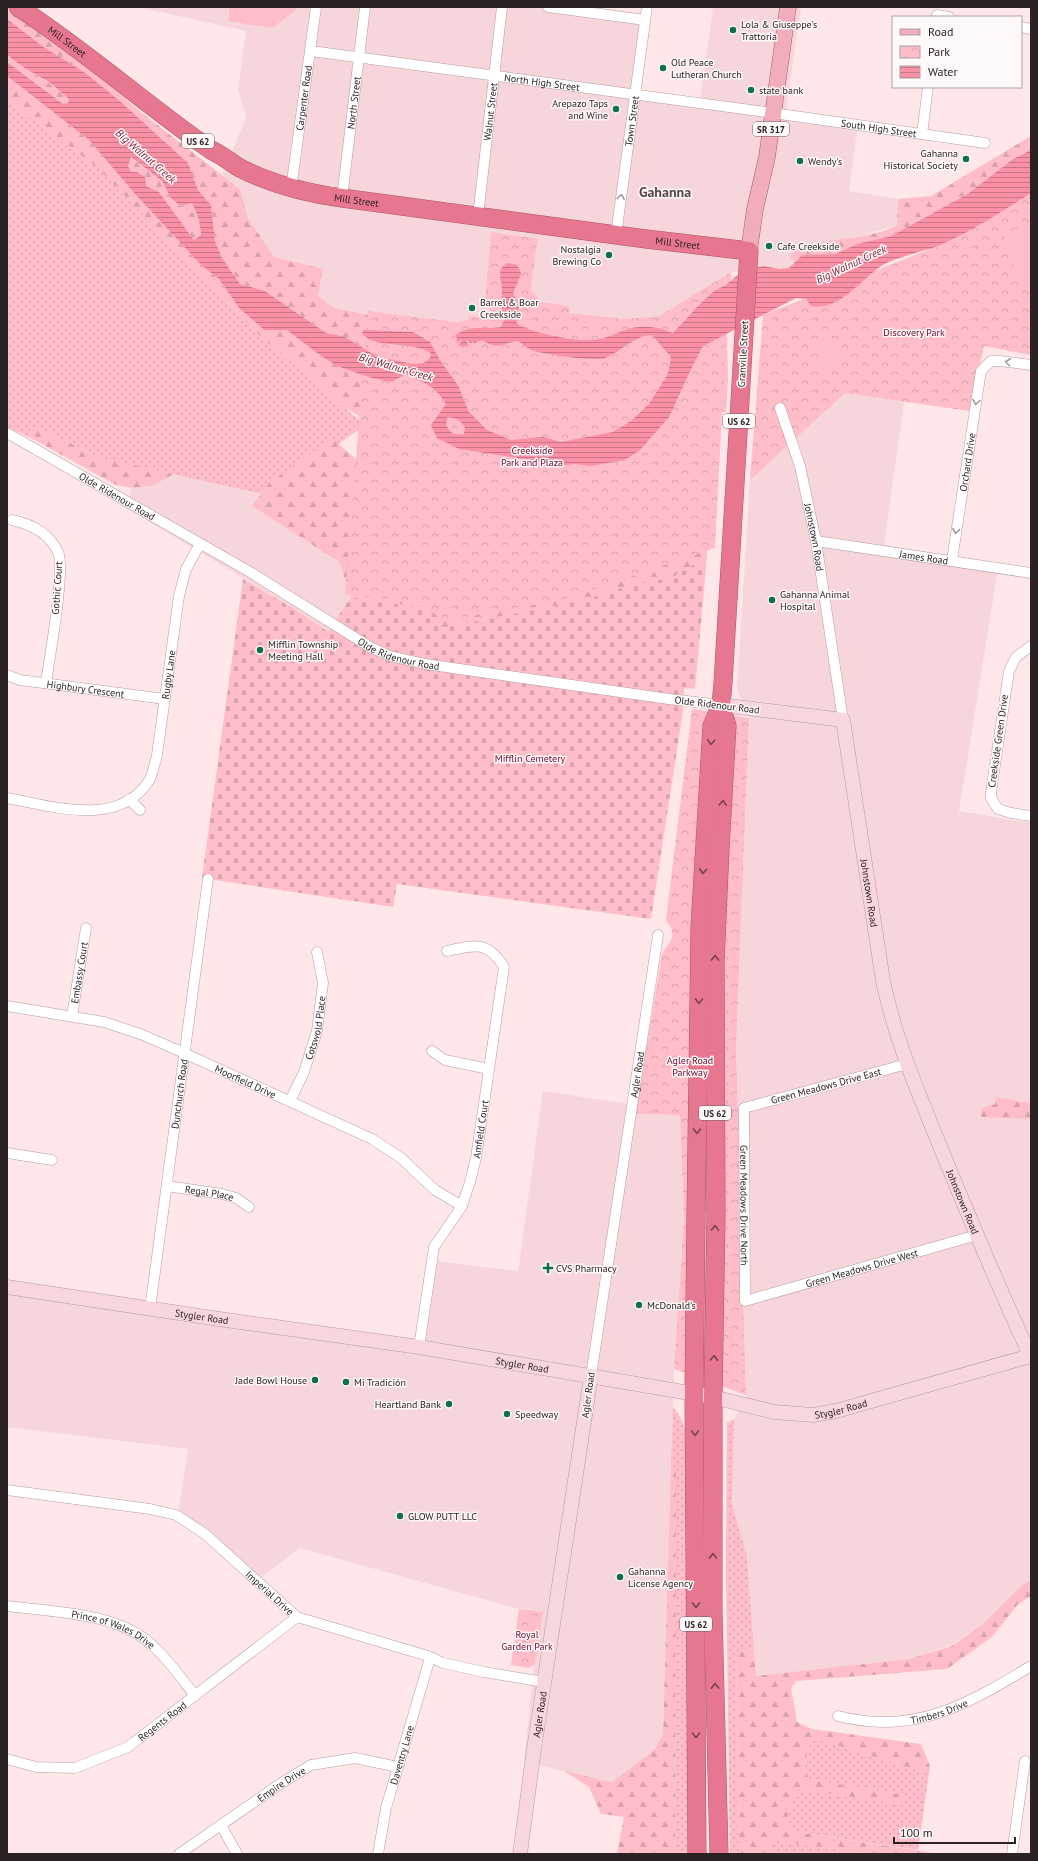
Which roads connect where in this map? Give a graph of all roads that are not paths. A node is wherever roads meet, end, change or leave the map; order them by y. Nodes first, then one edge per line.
1 (18, 7) edge
2 (316, 7) edge
3 (365, 7) edge
4 (502, 7) edge
5 (548, 7) edge
6 (647, 7) edge
7 (788, 7) edge
8 (645, 20) junction
9 (311, 51) junction
10 (359, 57) junction
11 (493, 75) junction
12 (928, 88) edge
13 (634, 95) junction
14 (773, 113) junction
15 (922, 134) junction
16 (985, 143) dead end
17 (291, 189) junction
18 (342, 198) junction
19 (478, 216) junction
20 (616, 235) junction
21 (749, 256) junction
22 (1031, 365) edge
23 (780, 408) dead end
24 (7, 433) edge
25 (12, 520) dead end
26 (816, 541) junction
27 (200, 544) junction
28 (952, 560) junction
29 (1031, 573) edge
30 (1031, 646) edge
31 (7, 675) edge
32 (46, 683) junction
33 (165, 699) junction
34 (721, 705) junction
35 (843, 720) junction
36 (7, 798) edge
37 (130, 799) junction
38 (140, 810) dead end
39 (1031, 816) edge
40 (208, 879) dead end
41 (86, 928) dead end
42 (658, 935) dead end
43 (447, 951) dead end
44 (318, 952) dead end
45 (7, 1006) edge
46 (72, 1016) junction
47 (432, 1051) dead end
48 (184, 1053) junction
49 (907, 1064) junction
50 (489, 1068) junction
51 (290, 1101) junction
52 (744, 1108) joint
53 (7, 1153) edge
54 (52, 1160) dead end
55 (167, 1186) junction
56 (462, 1206) junction
57 (249, 1207) dead end
58 (977, 1235) junction
59 (7, 1287) edge
60 (745, 1301) joint
61 (150, 1309) junction
62 (419, 1347) junction
63 (1031, 1357) edge
64 (591, 1376) junction
65 (694, 1394) junction
66 (713, 1397) junction
67 (7, 1490) edge
68 (7, 1606) edge
69 (297, 1617) junction
70 (430, 1658) junction
71 (1031, 1666) edge
72 (544, 1682) junction
73 (195, 1696) junction
74 (838, 1716) dead end
75 (7, 1759) edge
76 (1025, 1761) dead end
77 (398, 1767) junction
78 (717, 1795) junction
79 (221, 1825) junction
80 (179, 1854) edge
81 (237, 1854) edge
82 (378, 1854) edge
83 (520, 1854) edge
84 (697, 1854) edge
85 (712, 1854) edge
86 (719, 1854) edge
87 (1012, 1854) edge

1 - 17 highway, Mill Street / US 62
2 - 9 street, Carpenter Road
3 - 10 street, North Street
4 - 11 street, Walnut Street
5 - 8 street
6 - 8 street, Town Street
7 - 14 main road, Granville Street / SR 317
8 - 13 street, Town Street
9 - 10 street, North High Street
9 - 17 street, Carpenter Road
10 - 11 street, North High Street
10 - 18 street, North Street
11 - 13 street, North High Street
11 - 19 street, Walnut Street
12 - 15 street
13 - 14 street, North High Street
20 -> 13 street, Town Street
14 - 15 street, South High Street
14 - 21 main road, Granville Street / SR 317
15 - 16 street, South High Street
17 - 18 highway, Mill Street / US 62
18 - 19 highway, Mill Street / US 62
19 - 20 highway, Mill Street / US 62
20 - 21 highway, Mill Street / US 62
21 - 34 highway, Granville Street / US 62
22 -> 28 street, Orchard Drive
23 - 26 street, Johnstown Road
24 - 27 street, Olde Ridenour Road
25 - 32 street, Gothic Court
26 - 28 street, James Road
26 - 35 street, Johnstown Road
27 - 33 street, Rugby Lane
27 - 34 street, Olde Ridenour Road
28 - 29 street, James Road
30 - 39 street, Creekside Green Drive
31 - 32 street, Highbury Crescent
32 - 33 street, Highbury Crescent
33 - 37 street, Rugby Lane
34 - 35 main road, Olde Ridenour Road
34 -> 65 highway, US 62
66 -> 34 highway, US 62
35 - 49 main road, Johnstown Road
36 - 37 street, Rugby Lane
37 - 38 street
40 - 48 street, Dunchurch Road
41 - 46 street, Embassy Court
42 - 64 street, Agler Road
43 - 50 street, Amfield Court
44 - 51 street, Cotswold Place
45 - 46 street, Moorfield Drive
46 - 48 street, Moorfield Drive
47 - 50 street
48 - 51 street, Moorfield Drive
48 - 55 street, Dunchurch Road
49 - 52 street, Green Meadows Drive East
49 - 58 main road, Johnstown Road
50 - 56 street, Amfield Court
51 - 56 street, Moorfield Drive
52 - 60 street, Green Meadows Drive North
53 - 54 street
55 - 57 street, Regal Place
55 - 61 street, Dunchurch Road
56 - 62 street, Amfield Court
58 - 60 street, Green Meadows Drive West
58 - 63 main road, Johnstown Road
59 - 61 main road, Stygler Road
61 - 62 main road, Stygler Road
62 - 64 main road, Stygler Road
63 - 66 main road, Stygler Road
64 - 65 main road, Stygler Road
64 - 72 main road, Agler Road
65 - 66 main road, Stygler Road
65 -> 84 highway, US 62
78 -> 66 highway, US 62
67 - 69 street, Imperial Drive
68 - 73 street, Prince of Wales Drive
69 - 70 street, Imperial Drive
69 - 73 street, Regents Road
70 - 72 street, Imperial Drive
70 - 77 street, Daventry Lane
71 - 74 street, Timbers Drive
72 - 83 main road, Agler Road
73 - 75 street, Regents Road
76 - 87 street
77 - 79 street, Empire Drive
77 - 82 street, Daventry Lane
78 - 85 highway
78 - 86 highway, US 62
79 - 80 street, Empire Drive
79 - 81 street

